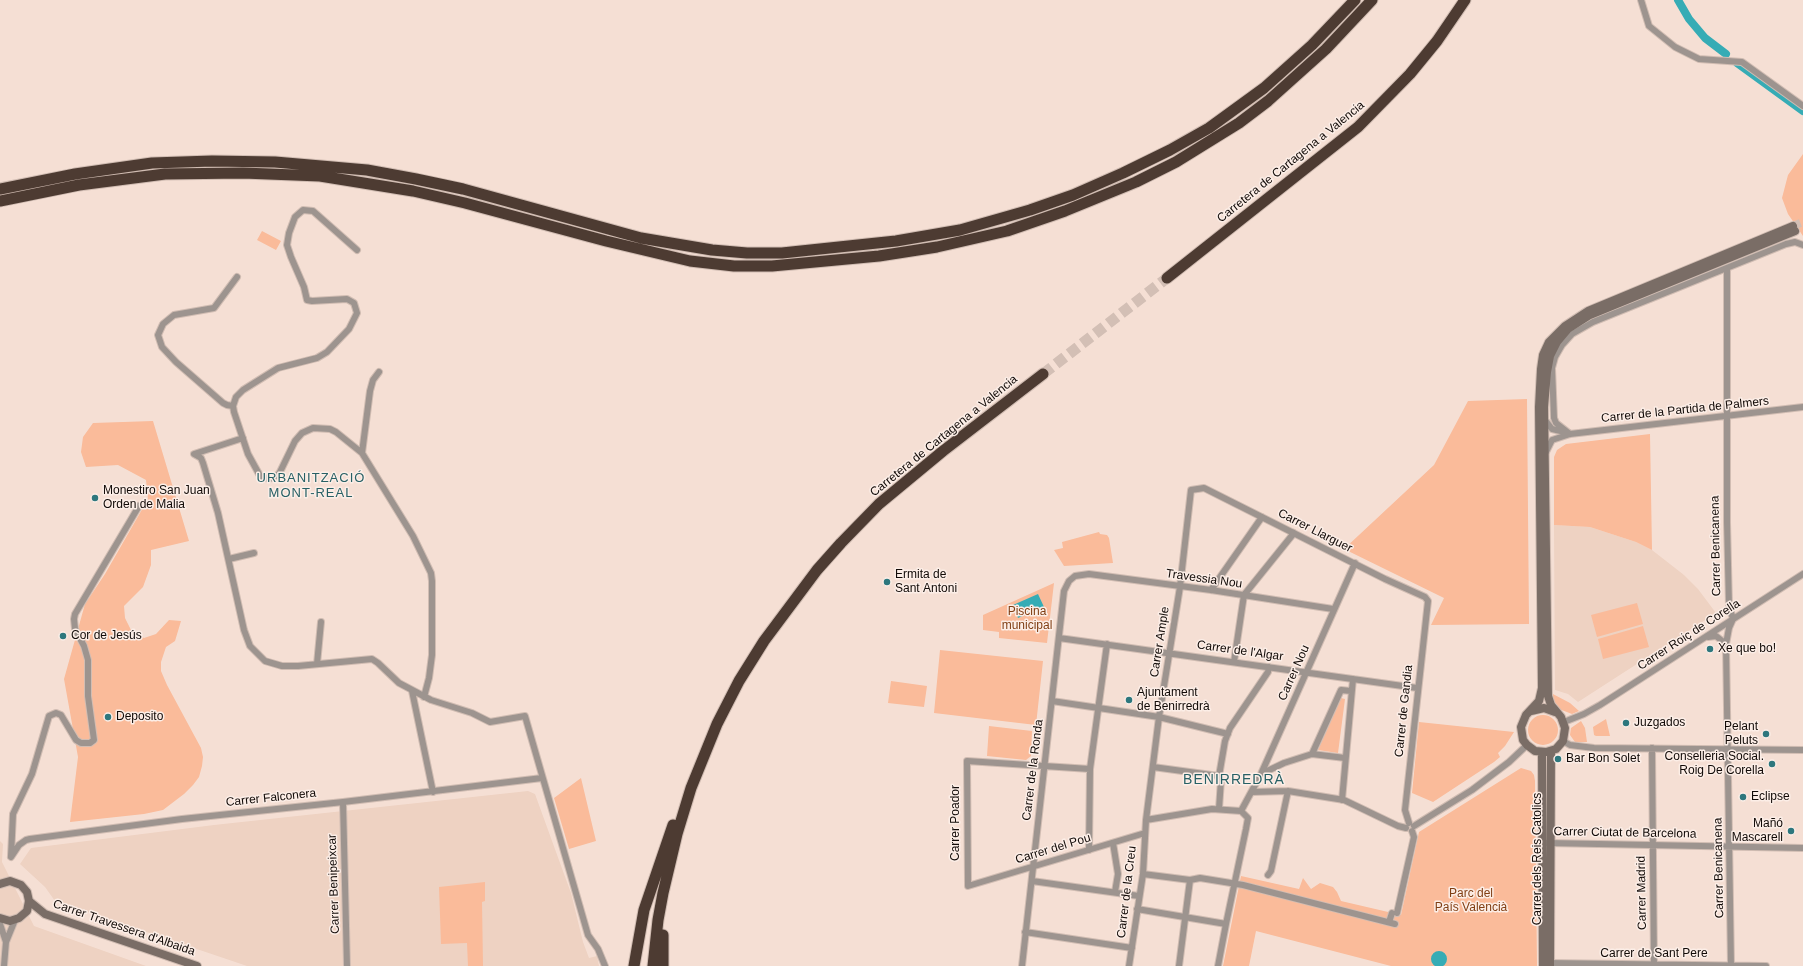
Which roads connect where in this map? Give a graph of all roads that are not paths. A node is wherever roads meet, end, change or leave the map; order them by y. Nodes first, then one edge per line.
1 (1355, 0) edge
2 (1372, 0) edge
3 (1466, 0) edge
4 (1641, 0) edge
5 (1803, 106) edge
6 (0, 189) edge
7 (0, 201) edge
8 (1803, 245) edge
9 (357, 250) dead end
10 (1727, 268) junction
11 (237, 277) dead end
12 (1167, 278) tunnel mouth
13 (379, 372) dead end
14 (1043, 374) tunnel mouth
15 (233, 406) junction
16 (1803, 407) edge
17 (1726, 417) junction
18 (1545, 420) junction
19 (1570, 434) junction
20 (243, 438) junction
21 (1546, 452) junction
22 (362, 453) junction
23 (1191, 490) joint
24 (139, 506) dead end
25 (1262, 517) junction
26 (1294, 533) junction
27 (254, 553) dead end
28 (229, 559) junction
29 (1355, 563) junction
30 (1803, 574) edge
31 (1072, 578) joint
32 (1180, 587) junction
33 (1211, 590) junction
34 (1244, 595) junction
35 (1428, 601) joint
36 (1333, 609) junction
37 (1733, 619) junction
38 (321, 622) dead end
39 (1706, 637) junction
40 (1059, 638) junction
41 (1107, 644) junction
42 (1726, 644) junction
43 (1169, 652) junction
44 (1234, 662) junction
45 (317, 664) junction
46 (1269, 666) junction
47 (1307, 672) junction
48 (1353, 679) junction
49 (1417, 688) junction
50 (412, 691) junction
51 (1351, 691) junction
52 (424, 697) junction
53 (1052, 701) junction
54 (1098, 707) junction
55 (1531, 711) junction
56 (1556, 712) junction
57 (1159, 718) junction
58 (1564, 722) junction
59 (1228, 734) junction
60 (1563, 741) junction
61 (1527, 745) junction
62 (1652, 748) junction
63 (1729, 749) junction
64 (1803, 750) edge
65 (1551, 751) junction
66 (1542, 752) junction
67 (1312, 754) junction
68 (1345, 758) junction
69 (1044, 767) junction
70 (1153, 767) junction
71 (1090, 769) junction
72 (698, 771) junction
73 (1261, 774) junction
74 (1219, 776) junction
75 (542, 778) junction
76 (691, 788) junction
77 (1288, 791) junction
78 (433, 792) junction
79 (1252, 792) junction
80 (1342, 800) junction
81 (343, 802) junction
82 (1219, 808) junction
83 (1241, 811) junction
84 (1146, 820) junction
85 (1410, 827) junction
86 (1145, 833) junction
87 (1113, 843) junction
88 (1547, 843) junction
89 (1652, 846) junction
90 (1730, 846) junction
91 (1803, 848) edge
92 (1089, 850) junction
93 (1033, 866) junction
94 (1143, 874) junction
95 (1268, 876) dead end
96 (1190, 880) junction
97 (1032, 881) junction
98 (0, 884) edge
99 (1234, 884) junction
100 (968, 886) joint
101 (1115, 892) junction
102 (1139, 896) junction
103 (29, 901) junction
104 (1137, 909) junction
105 (43, 913) junction
106 (23, 916) junction
107 (0, 918) edge
108 (1186, 918) junction
109 (15, 920) junction
110 (0, 924) edge
111 (1226, 924) junction
112 (1025, 932) junction
113 (6, 942) junction
114 (1132, 948) junction
115 (3, 965) edge
116 (1546, 965) edge
117 (197, 966) edge
118 (347, 966) edge
119 (605, 966) edge
120 (634, 966) edge
121 (653, 966) edge
122 (663, 966) edge
123 (1022, 966) edge
124 (1129, 966) edge
125 (1179, 966) edge
126 (1218, 966) edge
127 (1654, 966) edge
128 (1732, 966) edge
129 (1766, 966) edge

1 - 6 highway
2 - 7 highway
3 - 12 highway, Carretera de Cartagena a Valencia
4 - 5 street
8 - 10 street
9 - 15 street
10 - 17 street, Carrer Benicanena
10 - 19 street
11 - 15 street
13 - 22 street
14 - 72 highway, Carretera de Cartagena a Valencia
15 - 20 street
16 - 17 street, Carrer de la Partida de Palmers
17 - 19 street, Carrer de la Partida de Palmers
17 - 37 street, Carrer Benicanena
18 - 19 street, Carrer de la Partida de Palmers
18 - 21 street
18 - 55 street
19 - 21 street, Carrer de la Partida de Palmers
20 - 22 street
20 - 28 street
21 - 56 street
22 - 52 street
23 - 25 street, Carrer Llarguer
23 - 32 street, Carrer Ample
24 - 81 street, Carrer Falconera
25 - 26 street, Carrer Llarguer
25 - 33 street
26 - 29 street, Carrer Llarguer
26 - 34 street
27 - 28 street
28 - 45 street
29 - 35 street, Carrer Llarguer
29 - 36 street, Carrer Nou
30 - 37 street, Carrer Roiç de Corella
31 - 32 street, Travessia Nou
31 - 40 street, Carrer de la Ronda
32 - 33 street, Travessia Nou
32 - 43 street, Carrer Ample
33 - 34 street, Travessia Nou
34 - 36 street, Travessia Nou
34 - 44 street
35 - 49 street, Carrer de Gandia
36 - 47 street, Carrer Nou
37 - 39 street, Carrer Roiç de Corella
37 - 42 street, Carrer Benicanena
38 - 45 street
39 - 42 street
39 - 58 street, Carrer Roiç de Corella
40 - 41 street, Carrer de l'Algar
40 - 53 street, Carrer de la Ronda
41 - 43 street, Carrer de l'Algar
41 - 54 street
42 - 63 street, Carrer Benicanena
43 - 44 street, Carrer de l'Algar
43 - 57 street, Carrer Ample
44 - 46 street, Carrer de l'Algar
45 - 50 street
46 - 47 street, Carrer de l'Algar
46 - 59 street
47 - 48 street, Carrer de l'Algar
47 - 73 street, Carrer Nou
48 - 49 street, Carrer de l'Algar
48 - 51 street
49 - 85 street, Carrer de Gandia
50 - 52 street
50 - 78 street
51 - 67 street
51 - 68 street
52 - 75 street
53 - 54 street
53 - 69 street, Carrer de la Ronda
54 - 57 street
54 - 71 street
55 - 56 street
55 - 61 street
56 - 58 street
57 - 59 street
57 - 70 street, Carrer Ample
58 - 60 street
59 - 74 street
60 - 62 street
60 - 65 street
61 - 66 street
61 - 85 street
62 - 63 street
62 - 89 street, Carrer Madrid
63 - 64 street
63 - 90 street, Carrer Benicanena
65 - 66 street
65 - 88 street, Carrer dels Reis Catolics
66 - 88 street, Carrer dels Reis Catolics
67 - 68 street
67 - 73 street
68 - 80 street
69 - 71 street
69 - 93 street, Carrer de la Ronda
69 - 100 street, Carrer Poador
70 - 74 street
70 - 84 street, Carrer Ample
71 - 92 street
72 - 76 highway, Carretera de Cartagena a Valencia
72 - 120 highway
73 - 79 street, Carrer Nou
74 - 82 street
75 - 78 street, Carrer Falconera
75 - 119 street
76 - 121 highway, Carretera de Cartagena a Valencia
76 - 122 highway
77 - 79 street
77 - 80 street
77 - 95 street
78 - 81 street, Carrer Falconera
79 - 83 street, Carrer Nou
80 - 85 street
81 - 118 street, Carrer Benipeixcar
82 - 83 street
82 - 84 street
83 - 99 street
84 - 86 street, Carrer de la Creu
85 - 99 street, Carrer de Gandia
86 - 87 street, Carrer del Pou
86 - 94 street, Carrer de la Creu
87 - 92 street, Carrer del Pou
87 - 101 street
88 - 89 street, Carrer Ciutat de Barcelona
88 - 116 street, Carrer dels Reis Catolics
89 - 90 street, Carrer Ciutat de Barcelona
89 - 127 street, Carrer Madrid
90 - 91 street, Carrer Ciutat de Barcelona
90 - 128 street, Carrer Benicanena
92 - 93 street, Carrer del Pou
93 - 97 street, Carrer de la Ronda
93 - 100 street, Carrer del Pou
94 - 96 street
94 - 102 street, Carrer de la Creu
96 - 99 street
96 - 108 street
97 - 101 street
97 - 112 street, Carrer de la Ronda
98 - 103 street, Carrer Travessera d'Albaida
99 - 111 street
101 - 102 street
102 - 104 street, Carrer de la Creu
103 - 105 street, Carrer Travessera d'Albaida
103 - 106 street
104 - 108 street
104 - 114 street, Carrer de la Creu
105 - 106 street, Carrer Travessera d'Albaida
105 - 117 street, Carrer Travessera d'Albaida
106 - 109 street, Carrer Travessera d'Albaida
107 - 109 street
108 - 111 street
108 - 125 street
109 - 113 street
110 - 113 street
111 - 126 street
112 - 114 street
112 - 123 street, Carrer de la Ronda
113 - 115 street
114 - 124 street, Carrer de la Creu
116 - 127 street, Carrer de Sant Pere
127 - 128 street, Carrer de Sant Pere
128 - 129 street, Carrer de Sant Pere

